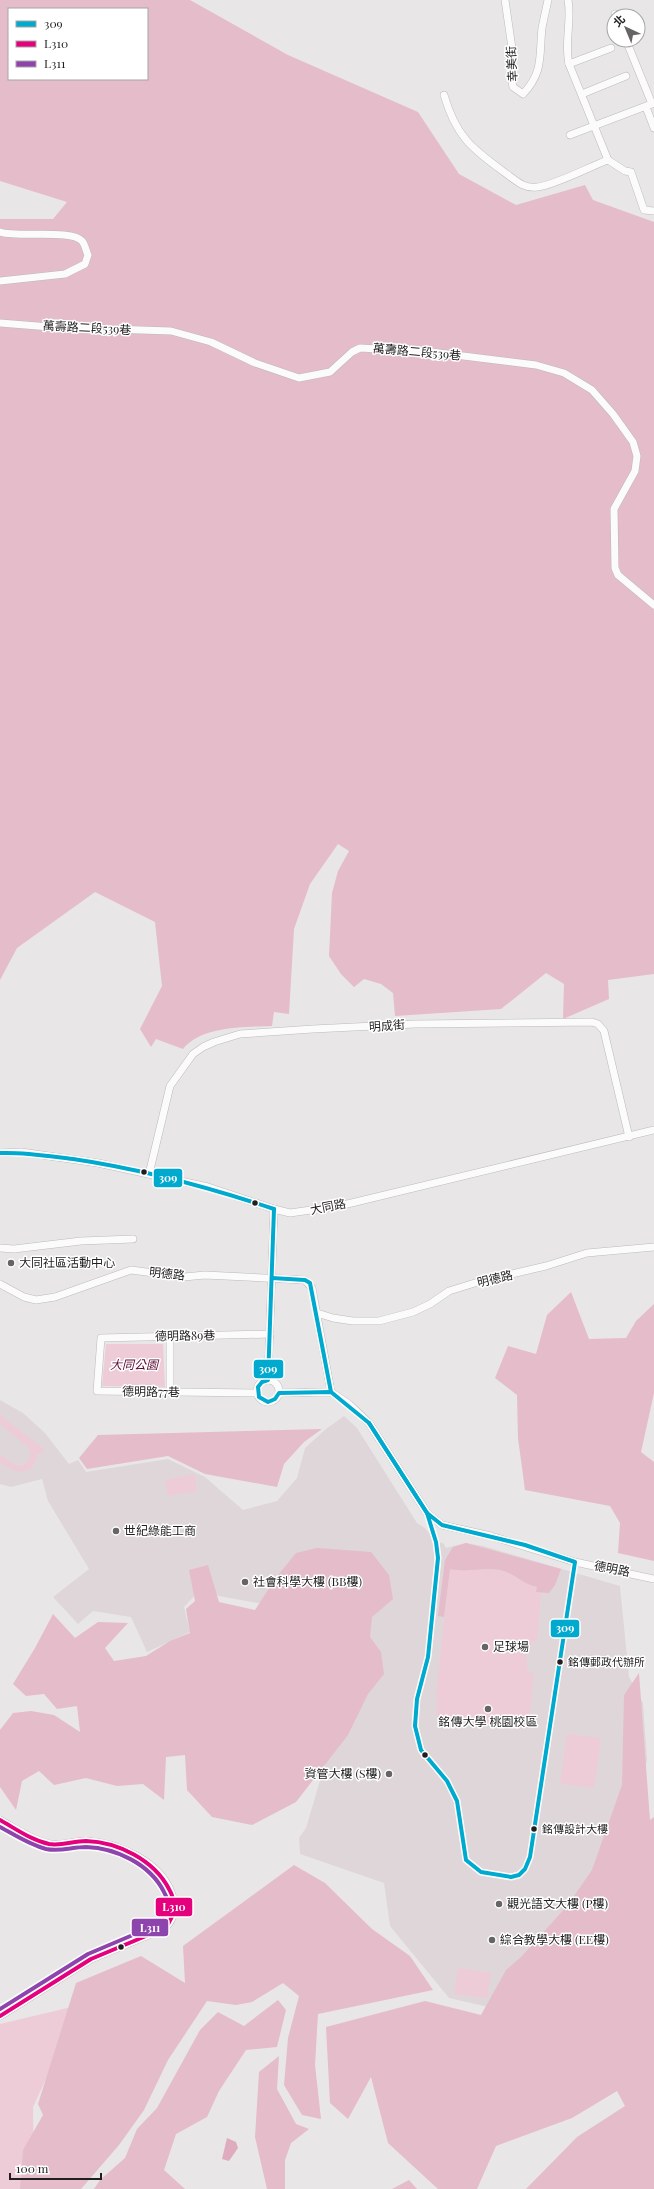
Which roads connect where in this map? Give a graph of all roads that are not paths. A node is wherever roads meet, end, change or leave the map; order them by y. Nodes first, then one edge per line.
1 (505, 0) edge
2 (548, 0) edge
3 (568, 0) edge
4 (611, 48) dead end
5 (629, 48) edge
6 (569, 64) junction
7 (626, 76) dead end
8 (582, 94) junction
9 (444, 95) dead end
10 (650, 105) edge
11 (595, 125) junction
12 (654, 128) edge
13 (570, 135) dead end
14 (608, 160) junction
15 (654, 211) edge
16 (0, 232) edge
17 (0, 281) edge
18 (0, 323) edge
19 (654, 604) edge
20 (654, 1130) edge
21 (629, 1137) junction
22 (0, 1153) edge
23 (149, 1174) junction
24 (274, 1210) junction
25 (133, 1239) dead end
26 (654, 1247) edge
27 (0, 1248) edge
28 (272, 1278) junction
29 (0, 1284) edge
30 (317, 1313) junction
31 (270, 1334) junction
32 (170, 1337) junction
33 (101, 1338) joint
34 (268, 1380) junction
35 (170, 1392) junction
36 (332, 1392) junction
37 (257, 1393) junction
38 (279, 1393) junction
39 (654, 1580) edge
40 (0, 1820) edge
41 (0, 2016) edge

1 - 2 street, 幸美街
3 - 6 street
4 - 6 street
5 - 10 street
6 - 8 street
7 - 8 street
8 - 11 street
9 - 14 street
10 - 11 street
10 - 12 street
11 - 13 street
11 - 14 street
14 - 15 street
16 - 17 street
18 - 19 street, 萬壽路二段539巷
20 - 21 street, 大同路
21 - 23 street, 明成街
21 - 24 street, 大同路
22 - 23 street, 大同路
23 - 24 street, 大同路
24 - 28 street
25 - 27 street
26 - 30 street, 明德路
28 - 29 street, 明德路
28 - 30 street, 明德路
28 - 31 street
30 - 36 street, 明德路
31 - 32 street, 德明路89巷
31 - 34 street
32 - 33 street, 德明路89巷
32 - 35 street
33 - 35 street, 德明路77巷
34 - 37 street
34 - 38 street
35 - 37 street, 德明路77巷
36 - 38 street
36 - 39 street, 德明路
37 - 38 street
40 - 41 street

